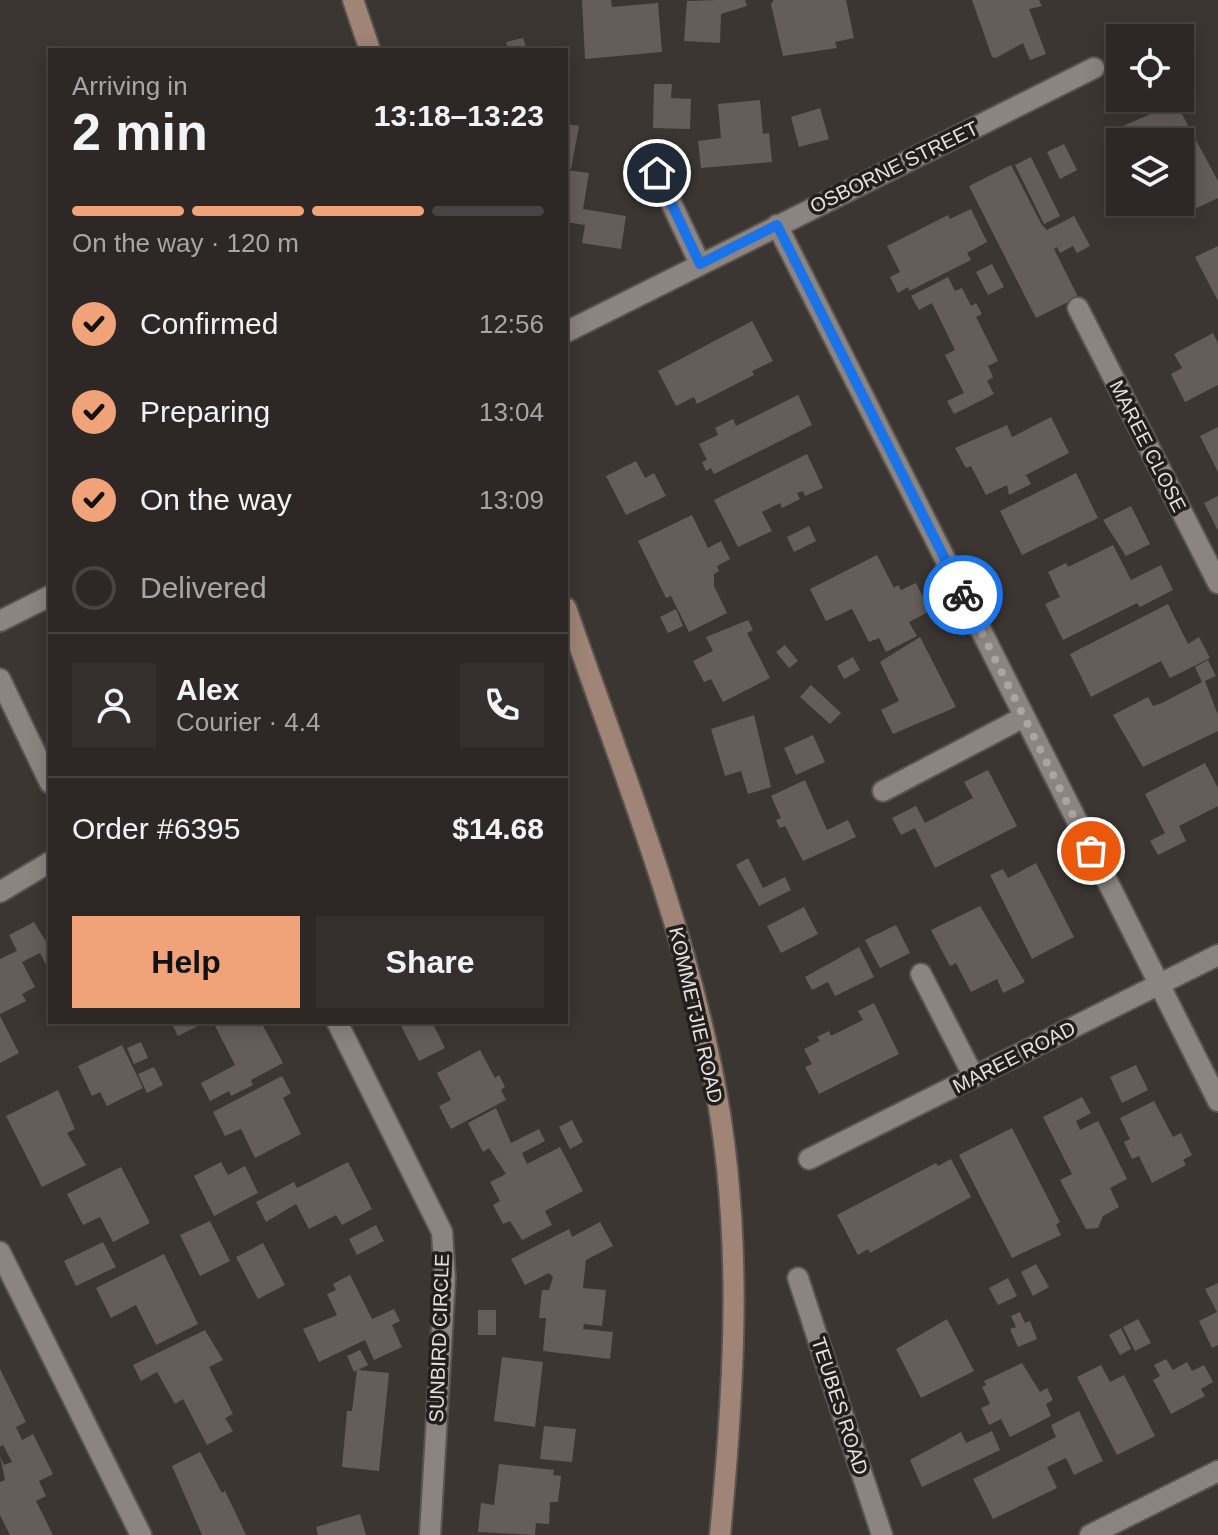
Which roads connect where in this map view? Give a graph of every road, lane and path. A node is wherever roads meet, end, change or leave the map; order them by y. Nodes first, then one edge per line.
1 (353, 0) edge
2 (369, 48) edge
3 (1094, 68) dead end
4 (657, 173) dead end
5 (777, 225) junction
6 (700, 264) junction
7 (1078, 308) dead end
8 (568, 331) edge
9 (1218, 583) edge
10 (48, 597) edge
11 (568, 614) edge
12 (0, 621) edge
13 (0, 679) edge
14 (1024, 717) junction
15 (48, 779) edge
16 (883, 791) dead end
17 (48, 863) edge
18 (0, 892) edge
19 (1218, 955) edge
20 (921, 974) dead end
21 (1158, 985) junction
22 (338, 1024) edge
23 (974, 1077) junction
24 (1218, 1101) edge
25 (809, 1159) dead end
26 (0, 1252) edge
27 (798, 1278) dead end
28 (1218, 1471) edge
29 (141, 1535) edge
30 (430, 1535) edge
31 (720, 1535) edge
32 (882, 1535) edge
33 (1090, 1535) edge

1 - 2 main road
3 - 5 street, OSBORNE STREET
4 - 6 street
5 - 6 street, OSBORNE STREET
5 - 14 street
6 - 8 street, OSBORNE STREET
7 - 9 street, MAREE CLOSE
10 - 12 street
11 - 31 main road, KOMMETJIE ROAD
13 - 15 street
14 - 16 street
14 - 21 street
17 - 18 street
19 - 21 street, MAREE ROAD
20 - 23 street
21 - 23 street, MAREE ROAD
21 - 24 street
22 - 30 street, SUNBIRD CIRCLE
23 - 25 street, MAREE ROAD
26 - 29 street
27 - 32 street, TEUBES ROAD
28 - 33 street

